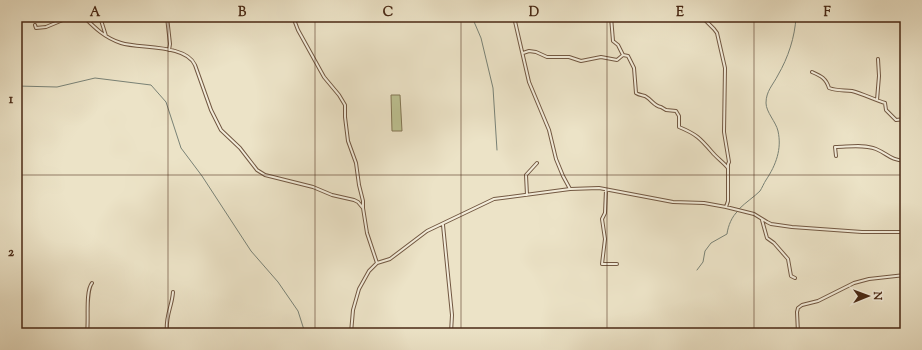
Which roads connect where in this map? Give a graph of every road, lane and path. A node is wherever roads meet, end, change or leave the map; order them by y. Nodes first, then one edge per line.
1 (70, 17) edge
2 (84, 17) edge
3 (100, 17) edge
4 (167, 17) edge
5 (293, 17) edge
6 (514, 17) edge
7 (611, 17) edge
8 (702, 17) edge
9 (35, 24) dead end
10 (106, 36) junction
11 (169, 50) junction
12 (523, 53) junction
13 (623, 55) junction
14 (878, 59) dead end
15 (812, 72) dead end
16 (877, 100) junction
17 (905, 119) edge
18 (836, 156) dead end
19 (905, 161) edge
20 (537, 163) dead end
21 (728, 168) junction
22 (570, 189) junction
23 (606, 190) junction
24 (527, 195) junction
25 (726, 207) junction
26 (363, 208) junction
27 (762, 218) junction
28 (442, 224) junction
29 (905, 232) edge
30 (377, 264) junction
31 (617, 264) dead end
32 (905, 275) edge
33 (795, 278) dead end
34 (92, 283) dead end
35 (173, 292) dead end
36 (87, 333) edge
37 (167, 333) edge
38 (351, 333) edge
39 (451, 333) edge
40 (798, 333) edge

1 - 9 street
2 - 10 street
3 - 10 street
4 - 11 street
5 - 26 street
6 - 12 street
7 - 13 street
8 - 21 street
10 - 11 street
11 - 26 street
12 - 13 street
12 - 22 street
13 - 21 street
14 - 16 street
15 - 16 street
16 - 17 street
18 - 19 street
20 - 24 street
21 - 25 street
22 - 23 street
22 - 24 street
23 - 25 street
23 - 31 street
24 - 28 street
25 - 27 street
26 - 30 street
27 - 29 street
27 - 33 street
28 - 30 street
28 - 39 street
30 - 38 street
32 - 40 street
34 - 36 street
35 - 37 street

